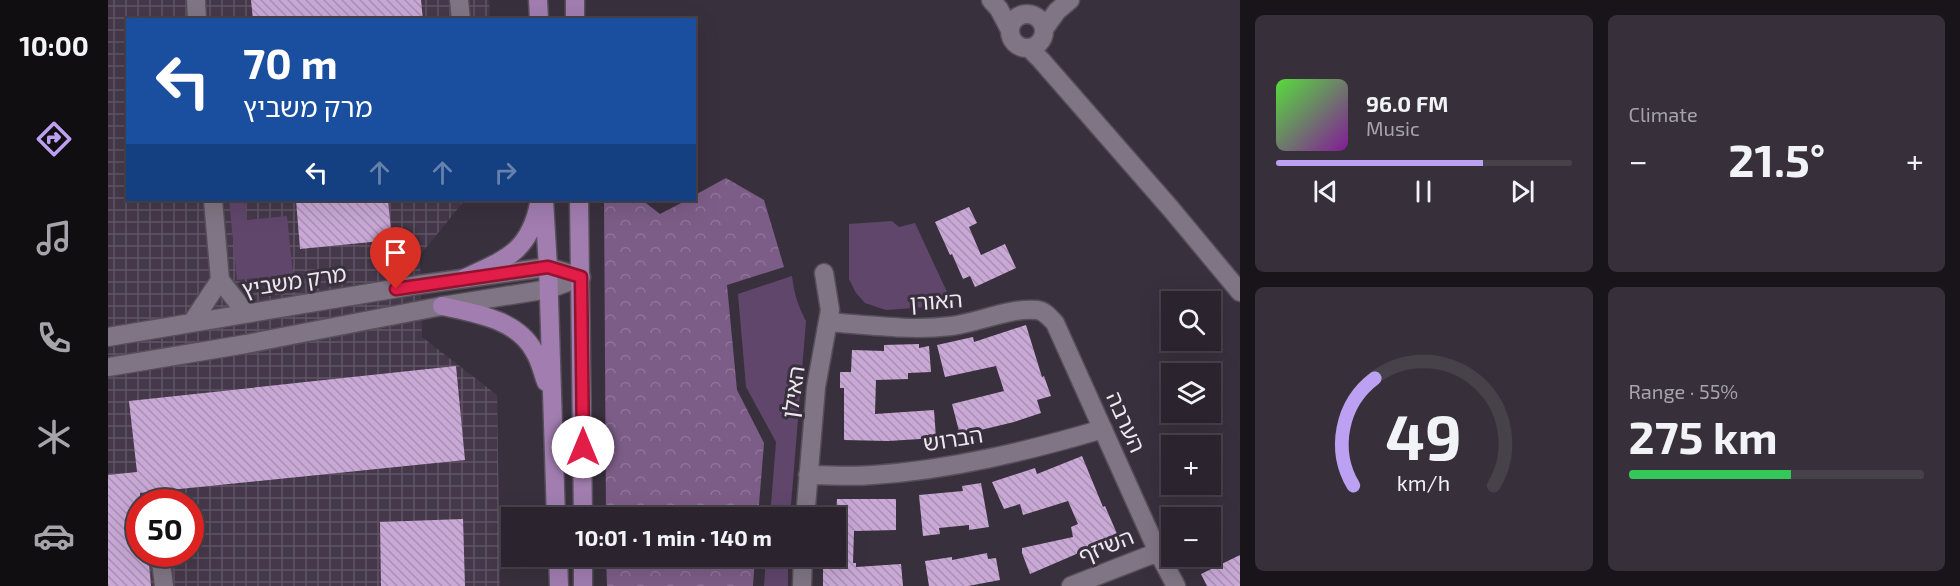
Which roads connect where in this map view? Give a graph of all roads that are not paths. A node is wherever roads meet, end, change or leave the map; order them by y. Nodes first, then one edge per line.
1 (196, 0) edge
2 (459, 0) edge
3 (538, 0) edge
4 (575, 0) edge
5 (995, 4) edge
6 (1063, 5) edge
7 (197, 18) edge
8 (461, 18) edge
9 (539, 18) edge
10 (575, 18) edge
11 (1031, 34) junction
12 (213, 201) edge
13 (542, 201) edge
14 (542, 201) edge
15 (579, 201) edge
16 (548, 267) junction
17 (825, 273) dead end
18 (581, 277) junction
19 (465, 278) junction
20 (220, 280) junction
21 (549, 289) junction
22 (1240, 292) edge
23 (442, 306) junction
24 (246, 313) junction
25 (1046, 313) joint
26 (193, 321) junction
27 (828, 322) junction
28 (108, 337) edge
29 (108, 367) edge
30 (553, 408) junction
31 (1103, 429) junction
32 (808, 475) junction
33 (556, 507) edge
34 (583, 507) edge
35 (806, 507) edge
36 (1158, 552) junction
37 (162, 567) edge
38 (558, 567) edge
39 (583, 567) edge
40 (802, 567) edge
41 (164, 586) edge
42 (559, 586) edge
43 (584, 586) edge
44 (801, 586) edge
45 (1071, 586) edge
46 (1176, 586) edge

1 - 7 street
2 - 8 street
3 - 9 main road
4 - 10 main road
5 - 11 street
6 - 11 street
11 - 22 street
12 - 20 street
13 - 16 main road
14 - 19 main road
15 - 18 main road
16 - 18 street, מרק משביץ
16 - 19 street, מרק משביץ
16 - 21 main road
17 - 27 street, האילן
18 - 21 street
18 - 34 main road
19 - 24 street, מרק משביץ
20 - 24 street
20 - 26 street
21 - 23 street
21 - 30 main road
23 - 29 street
23 - 30 main road
24 - 26 street, מרק משביץ
25 - 27 street, האורן
25 - 31 street, הערבה
26 - 28 street, מרק משביץ
27 - 32 street, האילן
30 - 33 main road
31 - 32 street, הברוש
31 - 36 street, הערבה
32 - 35 street, האילן
36 - 45 street, השיזף
36 - 46 street, הערבה
37 - 41 street
38 - 42 main road
39 - 43 main road
40 - 44 street

